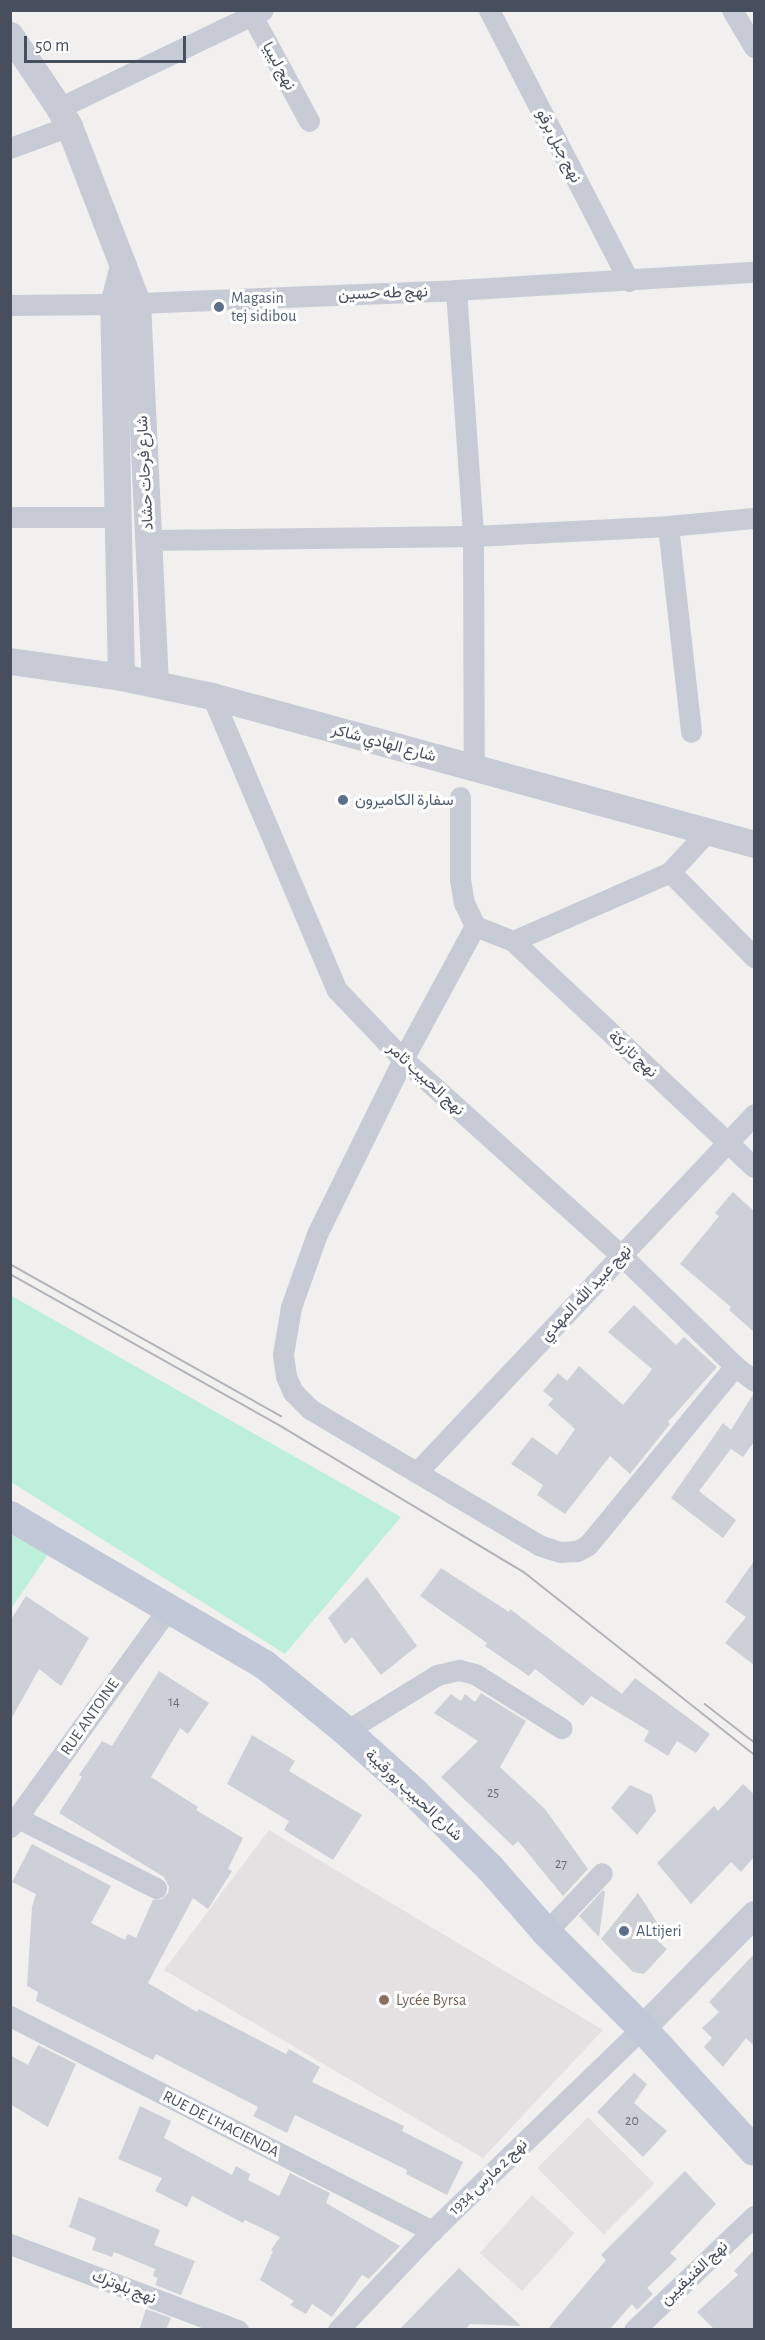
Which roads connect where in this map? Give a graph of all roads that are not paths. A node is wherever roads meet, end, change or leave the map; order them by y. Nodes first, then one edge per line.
1 (489, 10) edge
2 (732, 10) edge
3 (255, 12) edge
4 (10, 35) edge
5 (754, 47) edge
6 (64, 117) junction
7 (309, 121) dead end
8 (10, 148) edge
9 (754, 272) edge
10 (629, 281) junction
11 (456, 290) junction
12 (125, 303) junction
13 (10, 305) edge
14 (10, 517) edge
15 (118, 517) junction
16 (754, 518) edge
17 (668, 526) junction
18 (473, 536) junction
19 (148, 540) junction
20 (10, 661) edge
21 (121, 677) junction
22 (155, 684) junction
23 (212, 696) junction
24 (691, 732) dead end
25 (474, 768) junction
26 (460, 797) dead end
27 (707, 832) junction
28 (754, 844) edge
29 (670, 872) junction
30 (475, 926) junction
31 (513, 941) junction
32 (754, 957) edge
33 (403, 1059) junction
34 (754, 1114) edge
35 (727, 1141) junction
36 (754, 1167) edge
37 (621, 1255) junction
38 (735, 1366) junction
39 (754, 1381) edge
40 (417, 1472) junction
41 (10, 1516) edge
42 (169, 1607) junction
43 (561, 1728) dead end
44 (346, 1731) junction
45 (14, 1822) edge
46 (602, 1873) dead end
47 (156, 1888) dead end
48 (754, 1915) edge
49 (546, 1932) junction
50 (10, 2016) edge
51 (642, 2028) junction
52 (754, 2151) edge
53 (754, 2216) edge
54 (432, 2231) junction
55 (10, 2244) edge
56 (238, 2330) edge
57 (338, 2330) edge
58 (634, 2330) edge

1 - 10 street, نهج جبل برقو
2 - 5 street
3 - 6 street
3 - 7 street, نهج ليبيا
4 - 6 street, شارع فرحات حشاد
6 - 8 street
6 - 12 street, شارع فرحات حشاد
9 - 10 street, نهج طه حسين
10 - 11 street, نهج طه حسين
11 - 12 street, نهج طه حسين
11 - 18 street
12 - 13 street, نهج طه حسين
12 - 15 street, شارع فرحات حشاد
12 - 19 street, شارع فرحات حشاد
14 - 15 street
15 - 21 street, شارع فرحات حشاد
16 - 17 street
17 - 18 street
17 - 24 street
18 - 19 street
18 - 25 street
19 - 22 street, شارع فرحات حشاد
20 - 21 street, شارع الهادي شاكر
21 - 22 street, شارع الهادي شاكر
22 - 23 street, شارع الهادي شاكر
23 - 25 street, شارع الهادي شاكر
23 - 33 street, نهج الحبيب ثامر
25 - 27 street, شارع الهادي شاكر
26 - 30 street
27 - 28 street, شارع الهادي شاكر
27 - 29 street
29 - 31 street
29 - 32 street
30 - 31 street
30 - 33 street
31 - 35 street, نهج تازركة
33 - 37 street, نهج الحبيب ثامر
33 - 40 street
34 - 35 street, نهج عبيد الله المهدي
35 - 36 street, نهج تازركة
35 - 37 street, نهج عبيد الله المهدي
37 - 38 street, نهج الحبيب ثامر
37 - 40 street, نهج عبيد الله المهدي
38 - 39 street, نهج الحبيب ثامر
38 - 40 street
41 - 42 main road, شارع الحبيب بورقيبة
42 - 44 main road, شارع الحبيب بورقيبة
42 - 45 street, RUE ANTOINE
43 - 44 street
44 - 49 main road, شارع الحبيب بورقيبة
45 - 47 street
46 - 49 street
48 - 51 street
49 - 51 main road, شارع الحبيب بورقيبة
50 - 54 street, RUE DE L'HACIENDA
51 - 52 main road, شارع الحبيب بورقيبة
51 - 54 street, نهج 2 مارس 1934
53 - 58 street, نهج الفنيقيين
54 - 57 street, نهج 2 مارس 1934
55 - 56 street, نهج بلوترك

